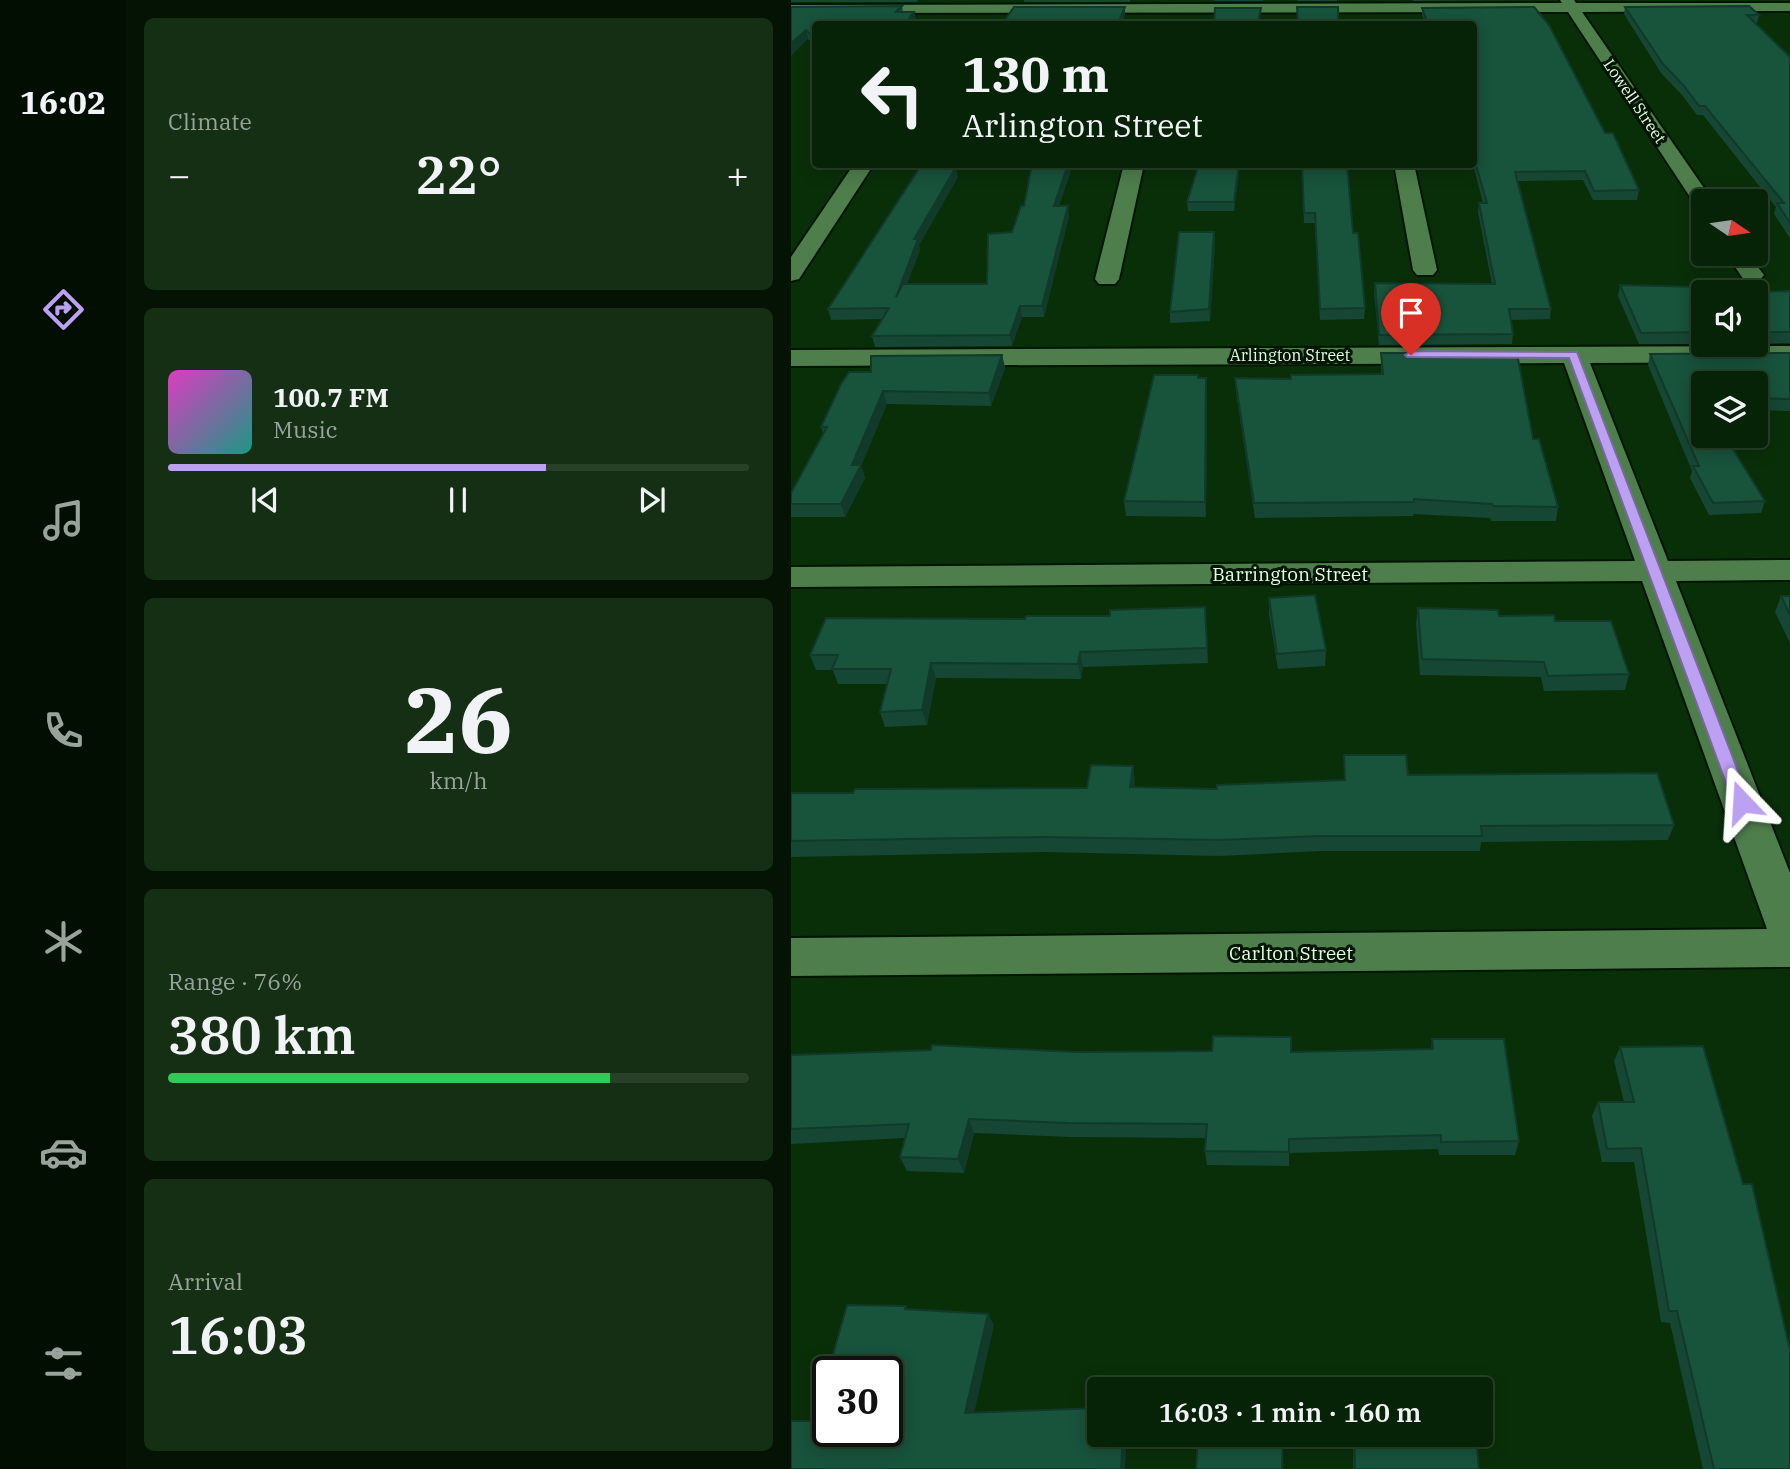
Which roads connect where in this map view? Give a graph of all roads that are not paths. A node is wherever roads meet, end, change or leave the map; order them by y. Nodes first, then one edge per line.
1 (1172, 4) edge
2 (1371, 4) edge
3 (1569, 4) edge
4 (1769, 4) edge
5 (972, 5) edge
6 (1790, 7) edge
7 (791, 9) edge
8 (960, 21) edge
9 (1168, 21) edge
10 (1790, 23) edge
11 (862, 168) edge
12 (1133, 168) edge
13 (1405, 168) edge
14 (1694, 189) edge
15 (1746, 266) edge
16 (1425, 270) dead end
17 (791, 274) edge
18 (1752, 275) dead end
19 (1107, 279) dead end
20 (1790, 354) edge
21 (1574, 355) junction
22 (791, 358) edge
23 (1790, 570) edge
24 (1656, 571) junction
25 (791, 578) edge
26 (1790, 930) edge
27 (1790, 948) edge
28 (791, 957) edge

1 - 2 street
1 - 5 street
1 - 9 street
2 - 3 street
3 - 4 street
3 - 14 street, Lowell Street
4 - 6 street
4 - 10 street
5 - 7 street
5 - 8 street
11 - 17 street
12 - 19 street
13 - 16 street
15 - 18 street
20 - 21 street, Arlington Street
21 - 22 street, Arlington Street
21 - 24 street
23 - 24 street, Barrington Street
24 - 25 street, Barrington Street
24 - 26 street
27 - 28 street, Carlton Street

